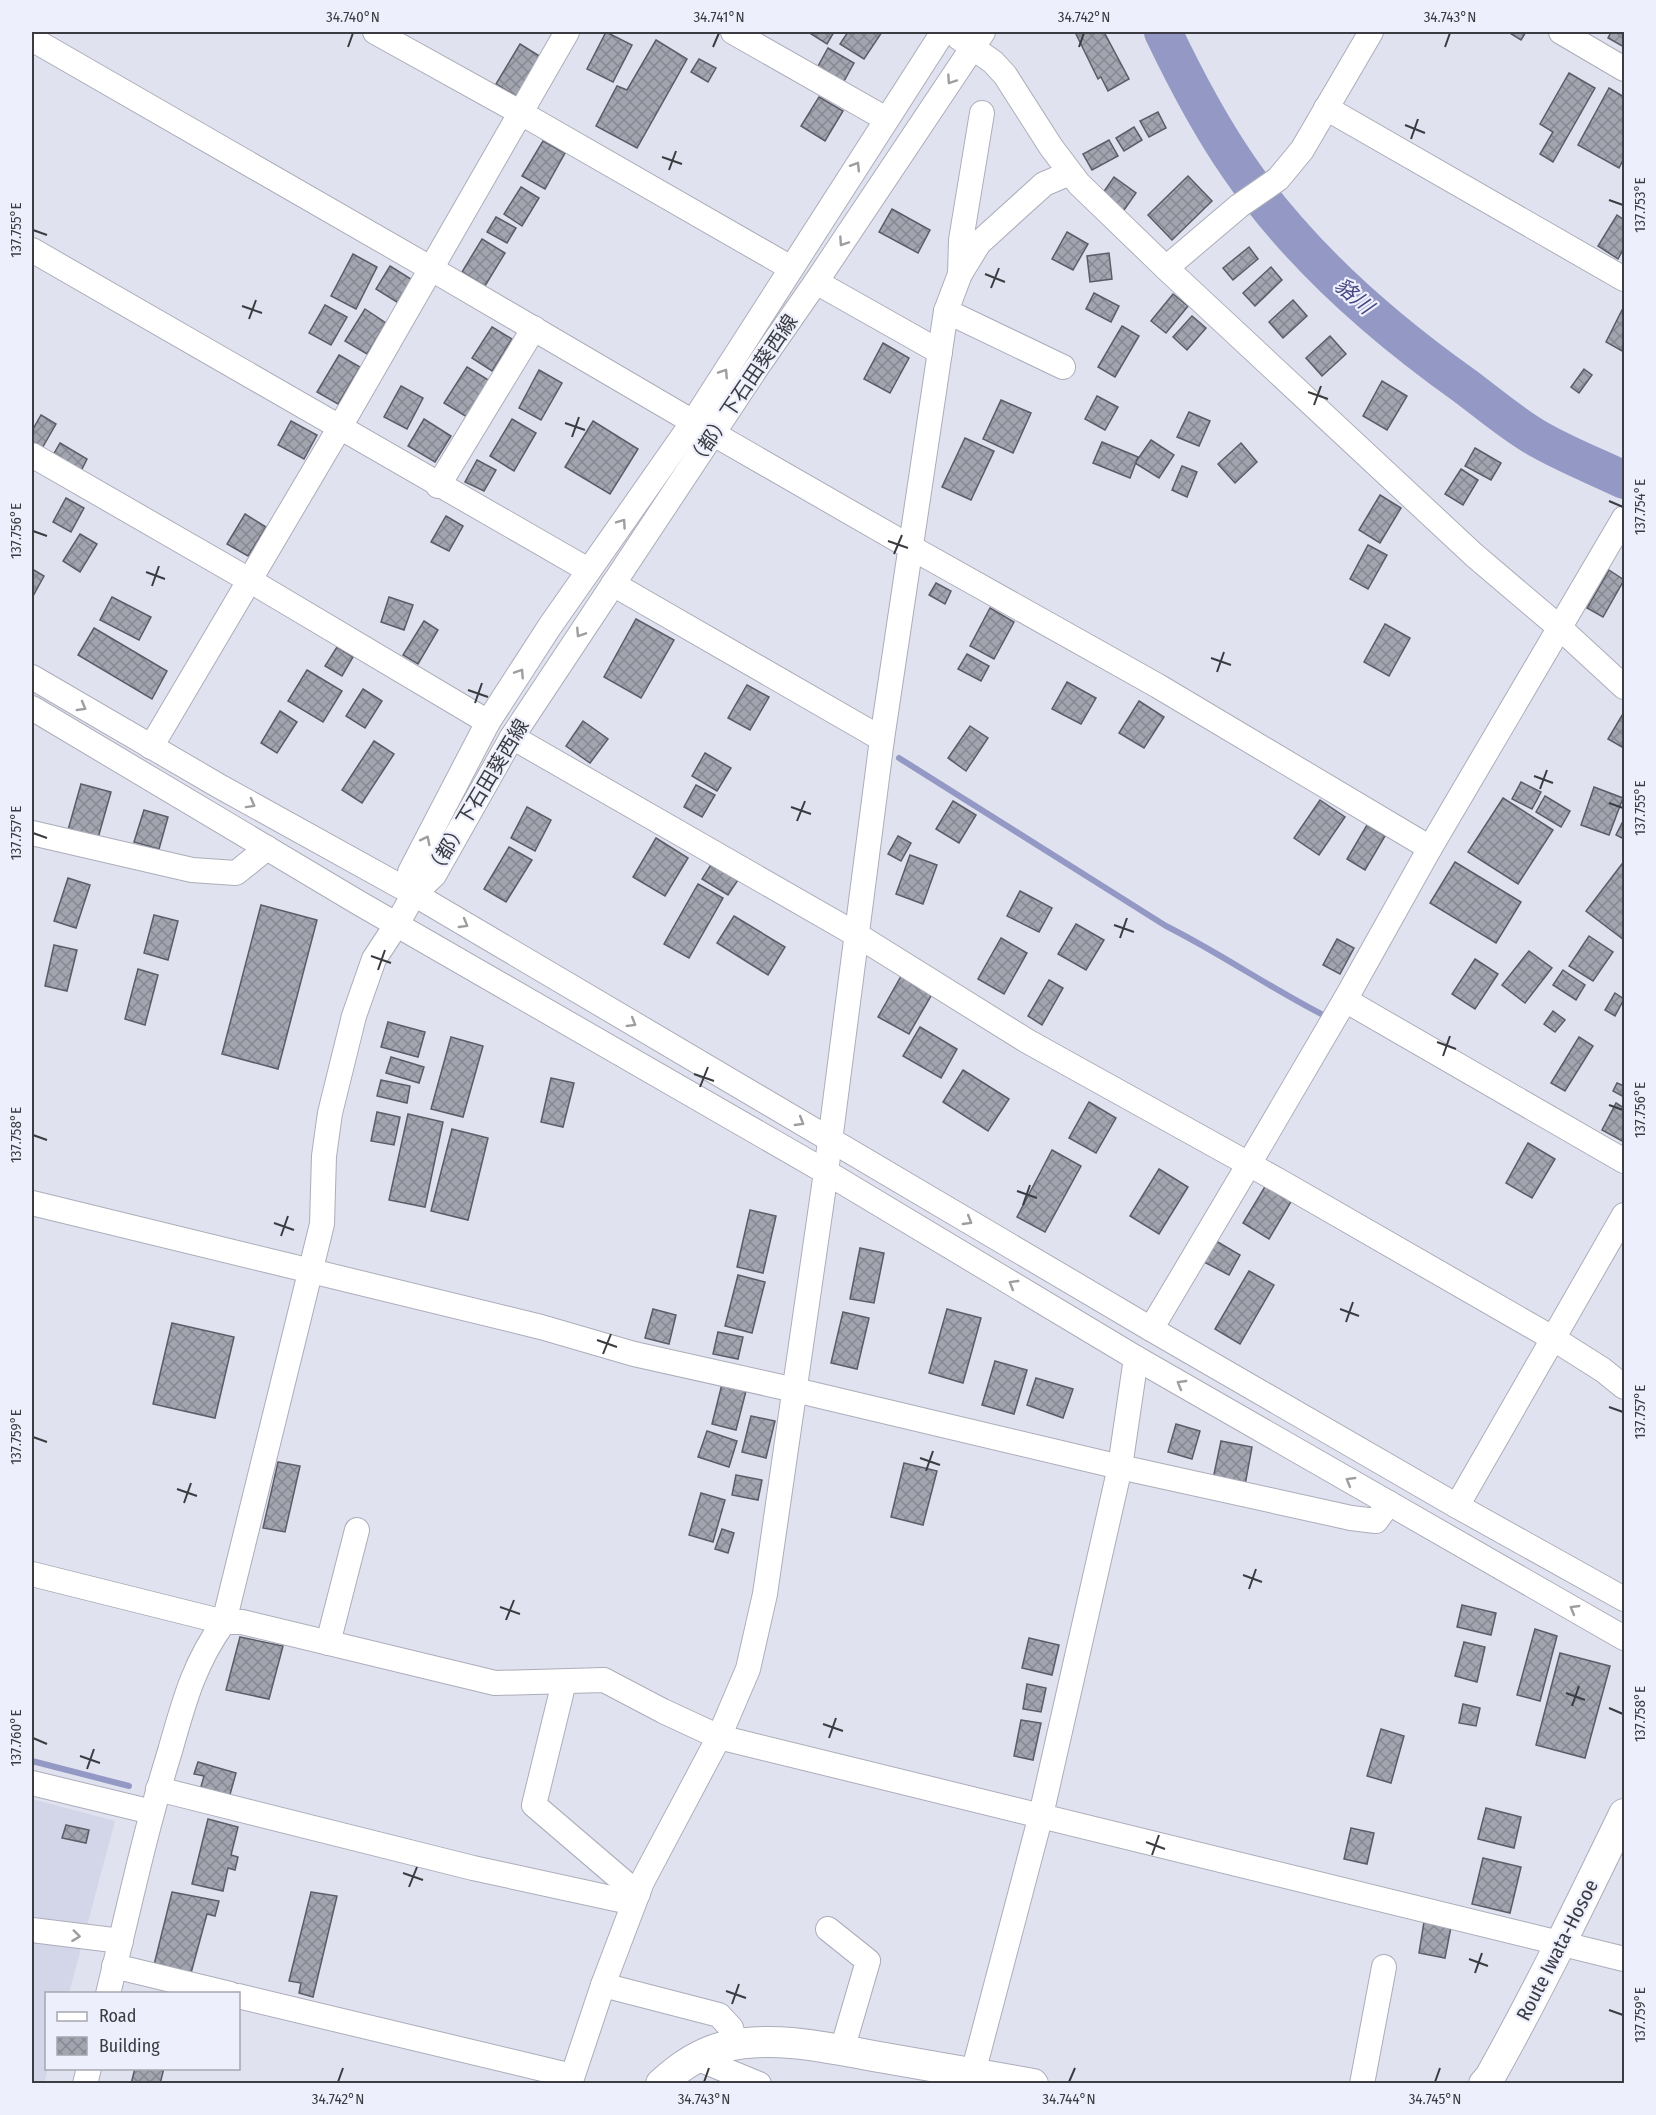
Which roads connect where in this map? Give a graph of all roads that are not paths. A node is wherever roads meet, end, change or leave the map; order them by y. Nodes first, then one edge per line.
1 (375, 32) edge
2 (567, 32) edge
3 (733, 32) edge
4 (943, 32) edge
5 (949, 32) edge
6 (1371, 32) edge
7 (1561, 32) edge
8 (32, 39) edge
9 (978, 39) edge
10 (1624, 69) edge
11 (1326, 108) junction
12 (521, 112) junction
13 (982, 113) dead end
14 (886, 119) junction
15 (1070, 173) junction
16 (32, 250) edge
17 (430, 268) junction
18 (791, 268) junction
19 (1166, 268) junction
20 (960, 274) junction
21 (1624, 279) edge
22 (816, 282) junction
23 (946, 311) junction
24 (534, 328) junction
25 (940, 352) junction
26 (1063, 367) dead end
27 (340, 427) junction
28 (703, 428) junction
29 (32, 455) edge
30 (438, 486) junction
31 (1624, 518) edge
32 (912, 548) junction
33 (588, 570) junction
34 (249, 580) junction
35 (612, 584) junction
36 (1560, 628) junction
37 (32, 677) edge
38 (1624, 687) edge
39 (32, 708) edge
40 (488, 722) junction
41 (512, 736) junction
42 (882, 739) junction
43 (151, 747) junction
44 (32, 833) edge
45 (267, 848) junction
46 (1430, 848) junction
47 (414, 894) junction
48 (397, 924) junction
49 (857, 935) junction
50 (1345, 1000) junction
51 (830, 1140) junction
52 (1624, 1161) edge
53 (1249, 1164) junction
54 (826, 1172) junction
55 (32, 1203) edge
56 (1624, 1215) edge
57 (1618, 1244) edge
58 (311, 1271) junction
59 (1151, 1329) junction
60 (1554, 1340) junction
61 (1136, 1358) junction
62 (1624, 1387) edge
63 (795, 1390) junction
64 (1120, 1467) junction
65 (1389, 1503) junction
66 (1456, 1506) junction
67 (357, 1530) dead end
68 (32, 1574) edge
69 (1624, 1599) edge
70 (224, 1622) junction
71 (1624, 1638) edge
72 (328, 1643) junction
73 (564, 1682) junction
74 (719, 1737) junction
75 (32, 1783) edge
76 (155, 1801) junction
77 (1624, 1814) edge
78 (1041, 1815) junction
79 (636, 1899) junction
80 (828, 1929) dead end
81 (32, 1930) edge
82 (121, 1941) junction
83 (1562, 1944) junction
84 (1624, 1959) edge
85 (114, 1966) junction
86 (1384, 1967) dead end
87 (603, 1985) junction
88 (108, 1992) edge
89 (222, 1992) edge
90 (240, 1996) edge
91 (736, 2045) junction
92 (842, 2050) junction
93 (696, 2058) junction
94 (973, 2073) junction
95 (571, 2080) edge
96 (1490, 2081) edge
97 (1032, 2083) edge
98 (661, 2084) edge
99 (759, 2084) edge
100 (1362, 2084) edge

1 - 12 street
2 - 12 street
3 - 14 street
4 - 14 street, （都）下石田葵西線
5 - 9 street
6 - 11 street
7 - 10 street
8 - 17 street
9 - 15 street
9 -> 22 street, （都）下石田葵西線
11 - 19 street
11 - 21 street
12 - 17 street
12 - 18 street
13 - 20 street
18 -> 14 street, （都）下石田葵西線
15 - 19 street
15 - 20 street
16 - 27 street
17 - 24 street
17 - 27 street
28 -> 18 street, （都）下石田葵西線
19 - 36 street
20 - 23 street
22 - 25 street
22 - 28 street, （都）下石田葵西線
23 - 25 street
23 - 26 street
24 - 28 street
24 - 30 street
25 - 32 street
27 - 30 street
27 - 34 street
28 - 32 street
33 -> 28 street, （都）下石田葵西線
28 - 35 street, （都）下石田葵西線
29 - 34 street
30 - 33 street
31 - 36 street
32 - 42 street
32 - 46 street
40 -> 33 street, （都）下石田葵西線
34 - 40 street
34 - 43 street
35 -> 41 street, （都）下石田葵西線
35 - 42 street
36 - 38 street
36 - 46 street
37 -> 43 street
39 - 45 street
47 -> 40 street, （都）下石田葵西線
41 - 47 street, （都）下石田葵西線
41 - 49 street
42 - 49 street
43 -> 47 street
44 - 45 street
45 - 48 street
46 - 50 street
47 - 48 street
47 -> 51 street
48 - 54 street
48 - 58 street
49 - 51 street
49 - 53 street
50 - 52 street
50 - 53 street
51 - 54 street
51 -> 59 street
53 - 59 street
53 - 60 street
61 -> 54 street
54 - 63 street
55 - 58 street
56 - 57 street
57 - 60 street
58 - 63 street
58 - 70 street
59 - 66 street
60 - 62 street
60 - 66 street
61 - 64 street
65 -> 61 street
63 - 64 street
63 - 74 street
64 - 65 street
64 - 78 street
71 -> 65 street
66 - 69 street
67 - 72 street
68 - 70 street
70 - 72 street
70 - 76 street
72 - 73 street
73 - 74 street
73 - 79 street
74 - 78 street
74 - 79 street
75 - 76 street
76 - 79 street
76 - 82 street
77 - 83 main road, Route Iwata-Hosoe
78 - 83 street
78 - 94 street
79 - 87 street
80 - 92 street
81 -> 82 street
82 - 85 street
83 - 84 street
83 - 96 main road, Route Iwata-Hosoe
85 - 88 street
85 - 89 street
86 - 100 street
87 - 91 street
87 - 95 street
90 - 95 street
91 - 92 main road
91 - 93 main road
92 - 94 main road
93 - 98 main road
93 - 99 street
94 - 97 main road

